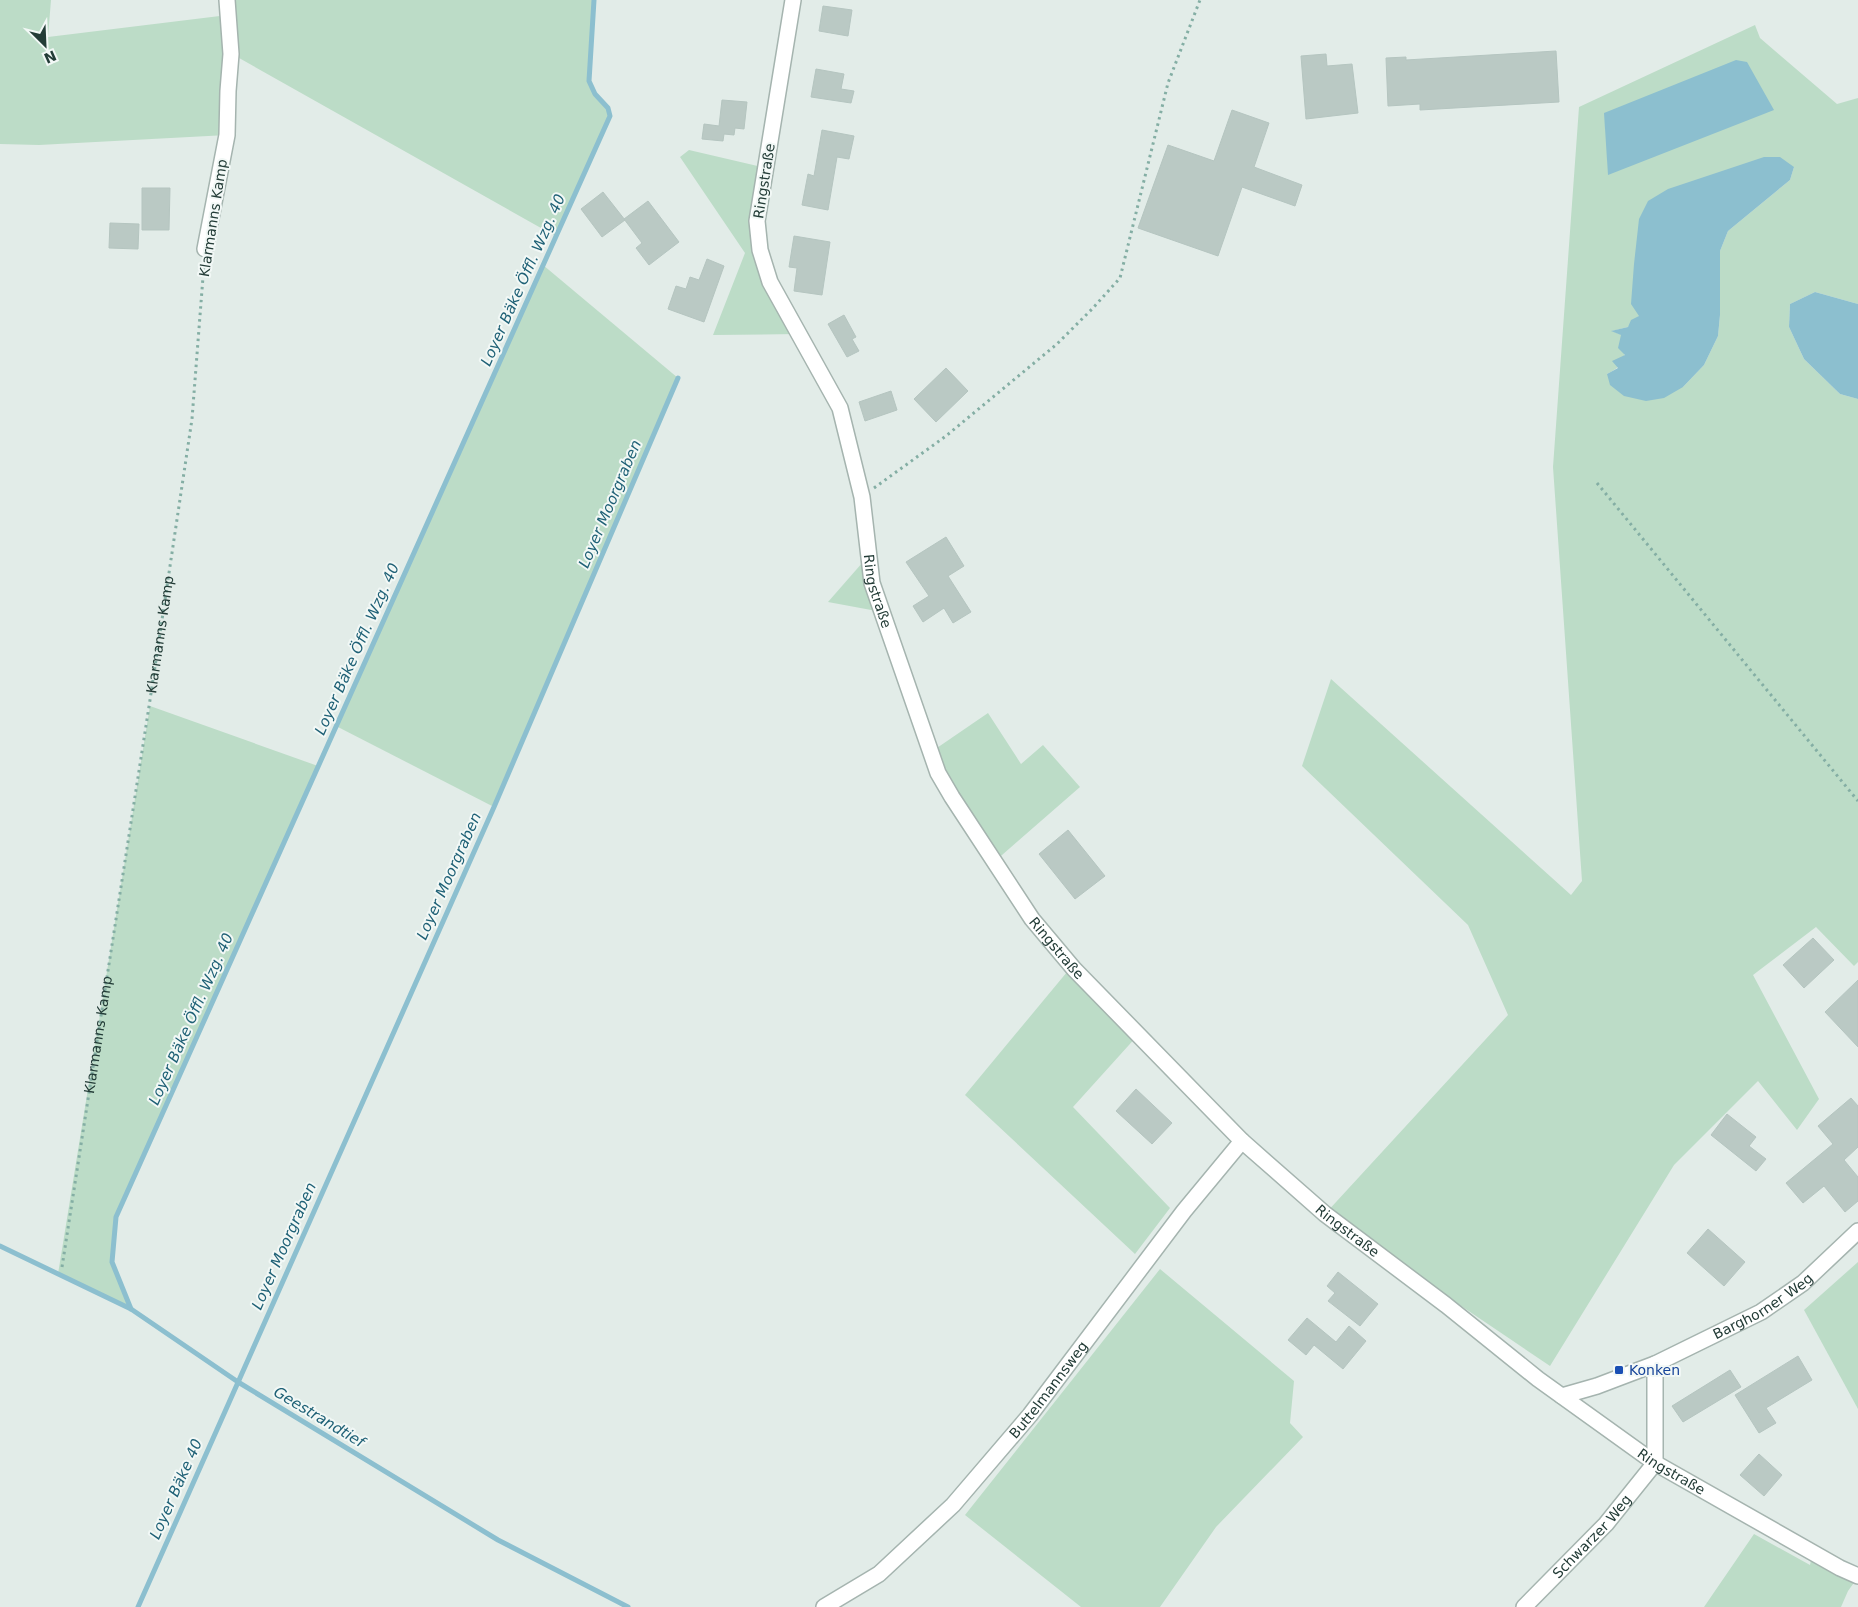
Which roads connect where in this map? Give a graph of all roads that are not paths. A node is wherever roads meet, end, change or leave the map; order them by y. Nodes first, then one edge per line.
1 (227, 0) edge
2 (793, 0) edge
3 (205, 248) road end
4 (1242, 1141) junction
5 (1858, 1231) edge
6 (1655, 1364) junction
7 (1562, 1396) junction
8 (1655, 1463) junction
9 (1858, 1576) edge
10 (824, 1607) edge
11 (1524, 1607) edge

1 - 3 street, Klarmanns Kamp
2 - 4 street, Ringstraße
4 - 7 street, Ringstraße
4 - 10 street, Buttelmannsweg
5 - 6 street, Barghorner Weg
6 - 7 street, Barghorner Weg
6 - 8 street
7 - 8 street, Ringstraße
8 - 9 street, Ringstraße
8 - 11 street, Schwarzer Weg

